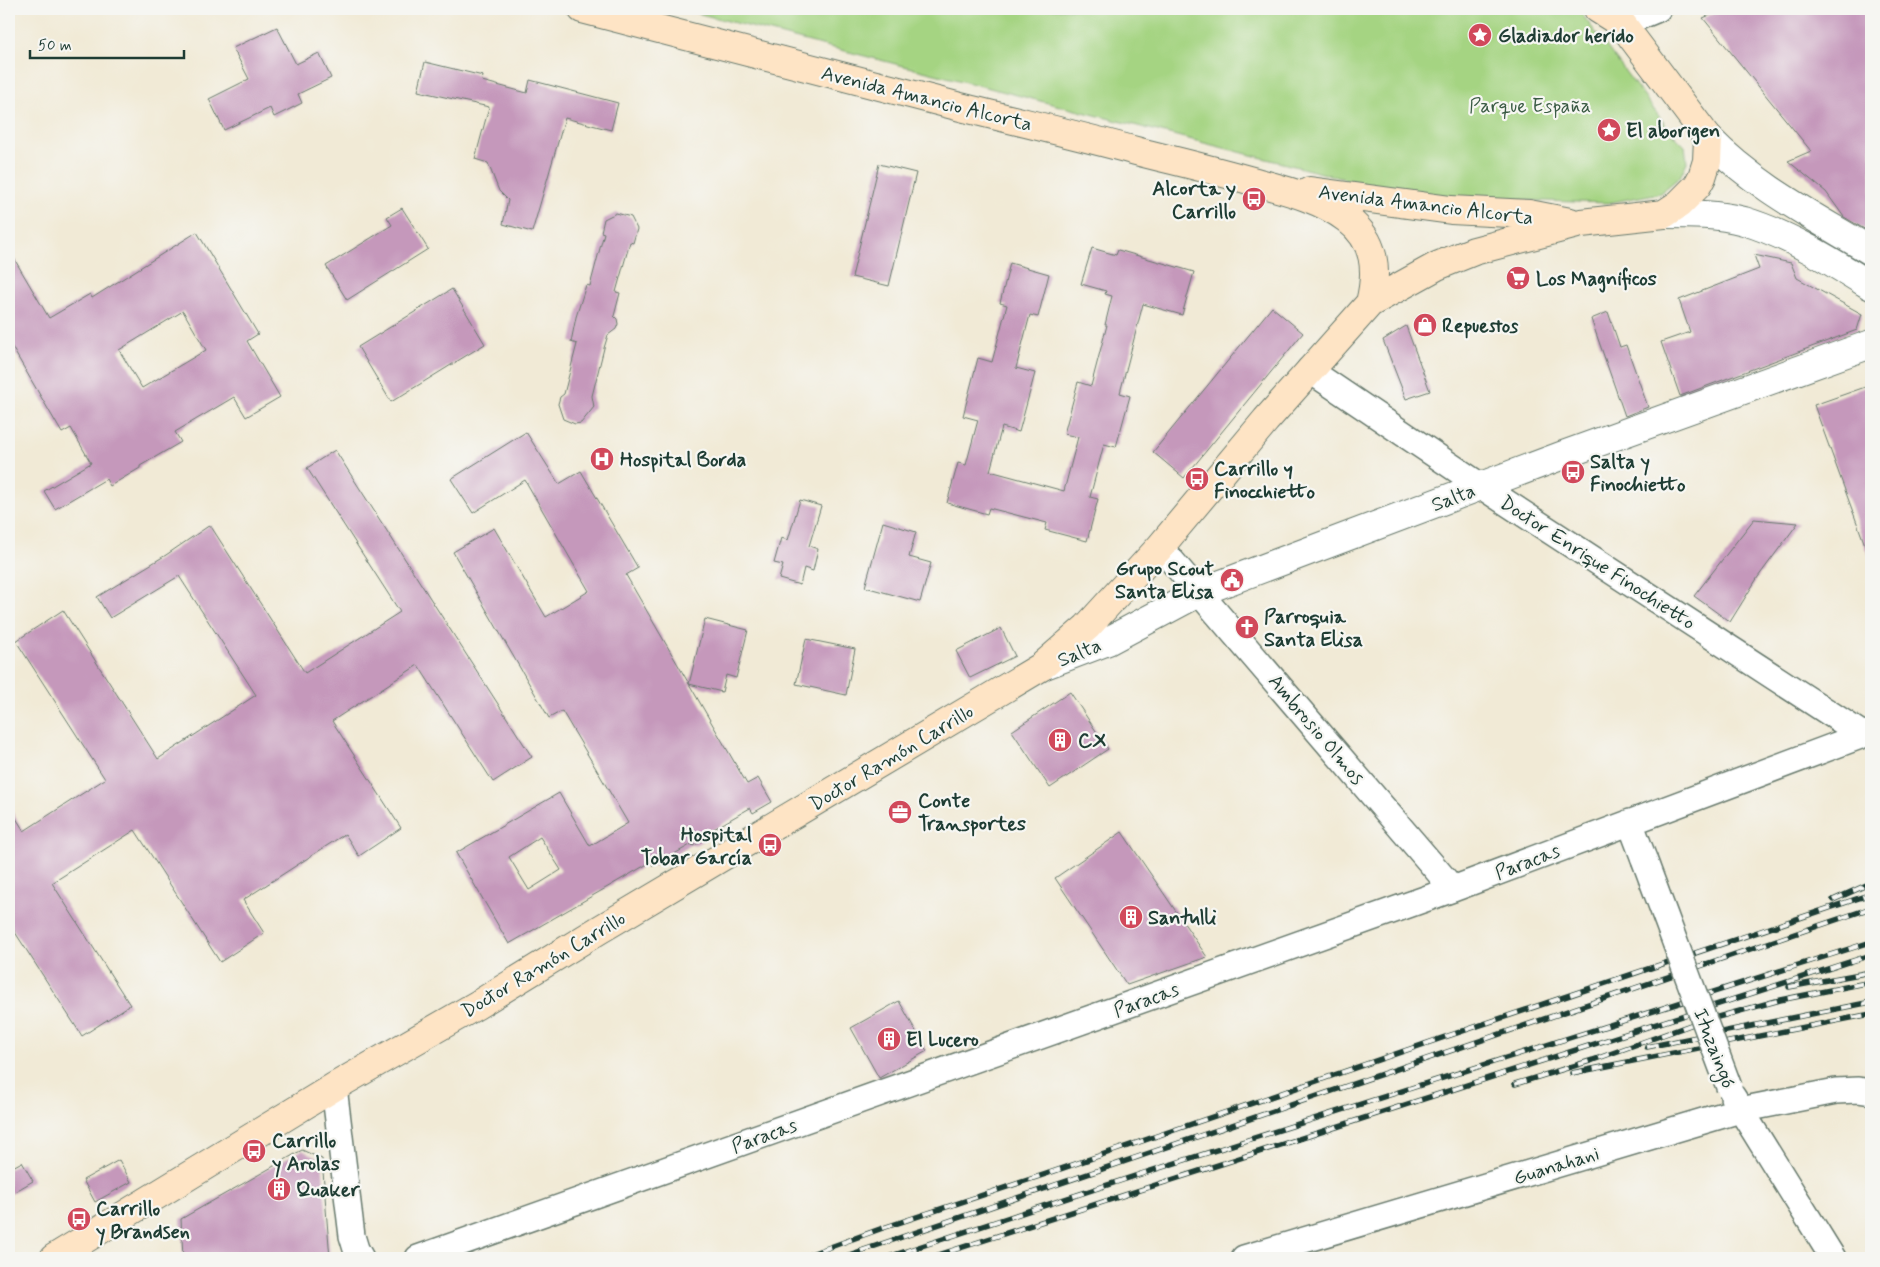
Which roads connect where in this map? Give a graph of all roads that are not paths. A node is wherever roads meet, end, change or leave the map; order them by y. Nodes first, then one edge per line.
1 (582, 9) edge
2 (1598, 9) edge
3 (1658, 9) edge
4 (1620, 16) edge
5 (1708, 138) junction
6 (1271, 186) junction
7 (1664, 214) junction
8 (1581, 223) junction
9 (1871, 251) edge
10 (1871, 286) edge
11 (1370, 303) junction
12 (1871, 344) edge
13 (1309, 370) junction
14 (1481, 486) junction
15 (1160, 547) junction
16 (1200, 592) junction
17 (1042, 667) junction
18 (1867, 734) edge
19 (1630, 822) junction
20 (1453, 889) junction
21 (334, 1087) junction
22 (1871, 1092) edge
23 (1740, 1110) junction
24 (54, 1258) edge
25 (361, 1258) edge
26 (418, 1258) edge
27 (1244, 1258) edge
28 (1833, 1258) edge

1 - 6 main road, Avenida Amancio Alcorta
2 - 4 main road
3 - 4 street
4 - 5 main road
5 - 7 main road
5 - 9 street
6 - 8 main road, Avenida Amancio Alcorta
6 - 11 main road, Avenida Amancio Alcorta
7 - 8 main road, Doctor Ramón Carrillo
7 - 10 street
8 - 11 main road, Doctor Ramón Carrillo
11 - 13 main road, Doctor Ramón Carrillo
12 - 14 street, Salta
13 - 14 street, Doctor Enrique Finochietto
13 - 15 main road, Doctor Ramón Carrillo
14 - 16 street, Salta
14 - 18 street, Doctor Enrique Finochietto
15 - 16 street, Ambrosio Olmos
15 - 17 main road, Doctor Ramón Carrillo
16 - 17 street, Salta
16 - 20 street, Ambrosio Olmos
17 - 21 main road, Doctor Ramón Carrillo
18 - 19 street, Paracas
19 - 20 street, Paracas
19 - 23 street, Ituzaingó, bridge
20 - 26 street, Paracas
21 - 24 main road, Doctor Ramón Carrillo
21 - 25 street
22 - 23 street, Guanahani
23 - 27 street, Guanahani
23 - 28 street, Ituzaingó

